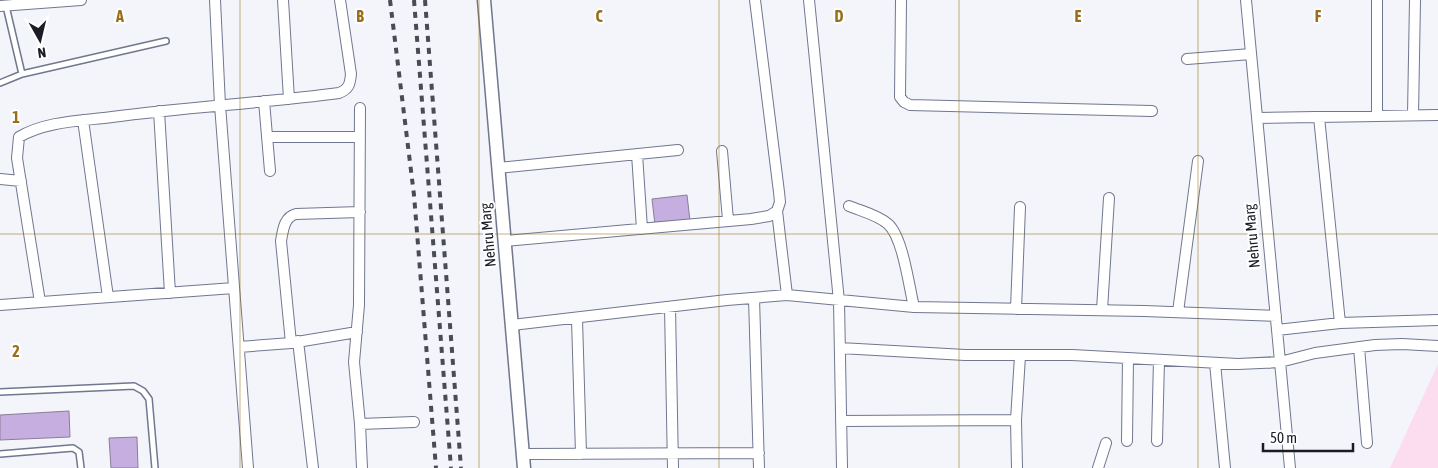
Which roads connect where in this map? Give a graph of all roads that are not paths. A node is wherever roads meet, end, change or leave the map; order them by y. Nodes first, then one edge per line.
1 (81, 0) edge
2 (215, 0) edge
3 (283, 0) edge
4 (340, 0) edge
5 (484, 0) edge
6 (755, 0) edge
7 (809, 0) edge
8 (901, 0) edge
9 (1246, 0) edge
10 (1377, 0) edge
11 (1415, 0) edge
12 (3, 6) edge
13 (166, 41) dead end
14 (1251, 54) junction
15 (1187, 58) dead end
16 (22, 74) junction
17 (0, 84) edge
18 (289, 99) junction
19 (264, 101) junction
20 (220, 105) junction
21 (360, 108) dead end
22 (159, 111) junction
23 (1152, 111) dead end
24 (1438, 114) edge
25 (1413, 115) junction
26 (1377, 116) junction
27 (1319, 117) junction
28 (1257, 118) junction
29 (84, 120) junction
30 (267, 137) junction
31 (360, 137) junction
32 (678, 150) dead end
33 (722, 151) dead end
34 (637, 154) junction
35 (1198, 161) dead end
36 (498, 168) junction
37 (270, 171) dead end
38 (0, 179) edge
39 (21, 181) junction
40 (1109, 198) dead end
41 (849, 206) dead end
42 (1020, 207) dead end
43 (777, 211) junction
44 (360, 212) junction
45 (728, 220) junction
46 (642, 229) junction
47 (505, 242) junction
48 (234, 288) junction
49 (170, 293) junction
50 (787, 296) junction
51 (108, 297) junction
52 (754, 298) junction
53 (839, 301) junction
54 (40, 302) junction
55 (0, 305) edge
56 (914, 306) junction
57 (670, 307) junction
58 (1016, 309) junction
59 (1102, 310) junction
60 (1178, 312) junction
61 (1276, 316) junction
62 (578, 319) junction
63 (1438, 320) edge
64 (1340, 323) junction
65 (512, 326) junction
66 (1277, 330) junction
67 (357, 332) junction
68 (295, 342) junction
69 (1438, 346) edge
70 (239, 347) junction
71 (1359, 347) junction
72 (840, 348) junction
73 (1020, 356) junction
74 (1128, 358) junction
75 (1159, 360) junction
76 (1215, 362) junction
77 (1280, 362) junction
78 (0, 392) edge
79 (1016, 420) junction
80 (841, 421) junction
81 (414, 422) dead end
82 (360, 424) junction
83 (1127, 441) dead end
84 (1157, 441) dead end
85 (1106, 443) dead end
86 (1367, 443) dead end
87 (759, 453) junction
88 (0, 454) edge
89 (523, 454) junction
90 (581, 454) junction
91 (673, 454) junction
92 (81, 468) edge
93 (155, 468) edge
94 (248, 468) edge
95 (313, 468) edge
96 (362, 468) edge
97 (524, 468) edge
98 (673, 468) edge
99 (759, 468) edge
100 (842, 468) edge
101 (1016, 468) edge
102 (1098, 468) edge
103 (1226, 468) edge
104 (1290, 468) edge

1 - 12 street
2 - 20 street
3 - 18 street
4 - 18 street
5 - 36 street, Nehru Marg
6 - 43 street
7 - 53 street
8 - 23 street
9 - 14 street, Nehru Marg
10 - 26 street
11 - 25 street
12 - 16 lane
13 - 16 lane
14 - 15 street
14 - 28 street, Nehru Marg
16 - 17 lane
18 - 19 street
19 - 20 street
19 - 30 street
20 - 22 street
20 - 48 street
21 - 31 street
22 - 29 street
22 - 49 street
24 - 25 street
25 - 26 street
26 - 27 street
27 - 28 street
27 - 64 street
28 - 61 street, Nehru Marg
29 - 39 street
29 - 51 street
30 - 31 street
30 - 37 street
31 - 44 street
32 - 34 street
33 - 45 street
34 - 36 street
34 - 46 street
35 - 60 street
36 - 47 street, Nehru Marg
38 - 39 street
39 - 54 street
40 - 59 street
41 - 56 street
42 - 58 street
43 - 45 street
43 - 50 street
44 - 67 street
44 - 68 street
45 - 46 street
46 - 47 street
47 - 65 street, Nehru Marg
48 - 49 street
48 - 70 street
49 - 51 street
50 - 52 street
50 - 53 street
51 - 54 street
52 - 57 street
52 - 87 street
53 - 56 street
53 - 72 street
54 - 55 street
56 - 58 street
57 - 62 street
57 - 91 street
58 - 59 street
59 - 60 street
60 - 61 street
61 - 66 street, Nehru Marg
62 - 65 street
62 - 90 street
63 - 64 street
64 - 66 street
65 - 89 street, Nehru Marg
66 - 77 street, Nehru Marg
67 - 68 street
67 - 82 street
68 - 70 street
68 - 95 street
69 - 71 street
70 - 94 street
71 - 77 street
71 - 86 street
72 - 73 street
72 - 80 street
73 - 74 street
73 - 79 street
74 - 75 street
74 - 83 street
75 - 76 street
75 - 84 street
76 - 77 street
76 - 103 street
77 - 104 street, Nehru Marg
78 - 93 lane
79 - 80 street
79 - 101 street
80 - 100 street
81 - 82 street
82 - 96 street
85 - 102 street
87 - 91 street
87 - 99 street
88 - 92 lane
89 - 90 street
89 - 97 street, Nehru Marg
90 - 91 street
91 - 98 street

